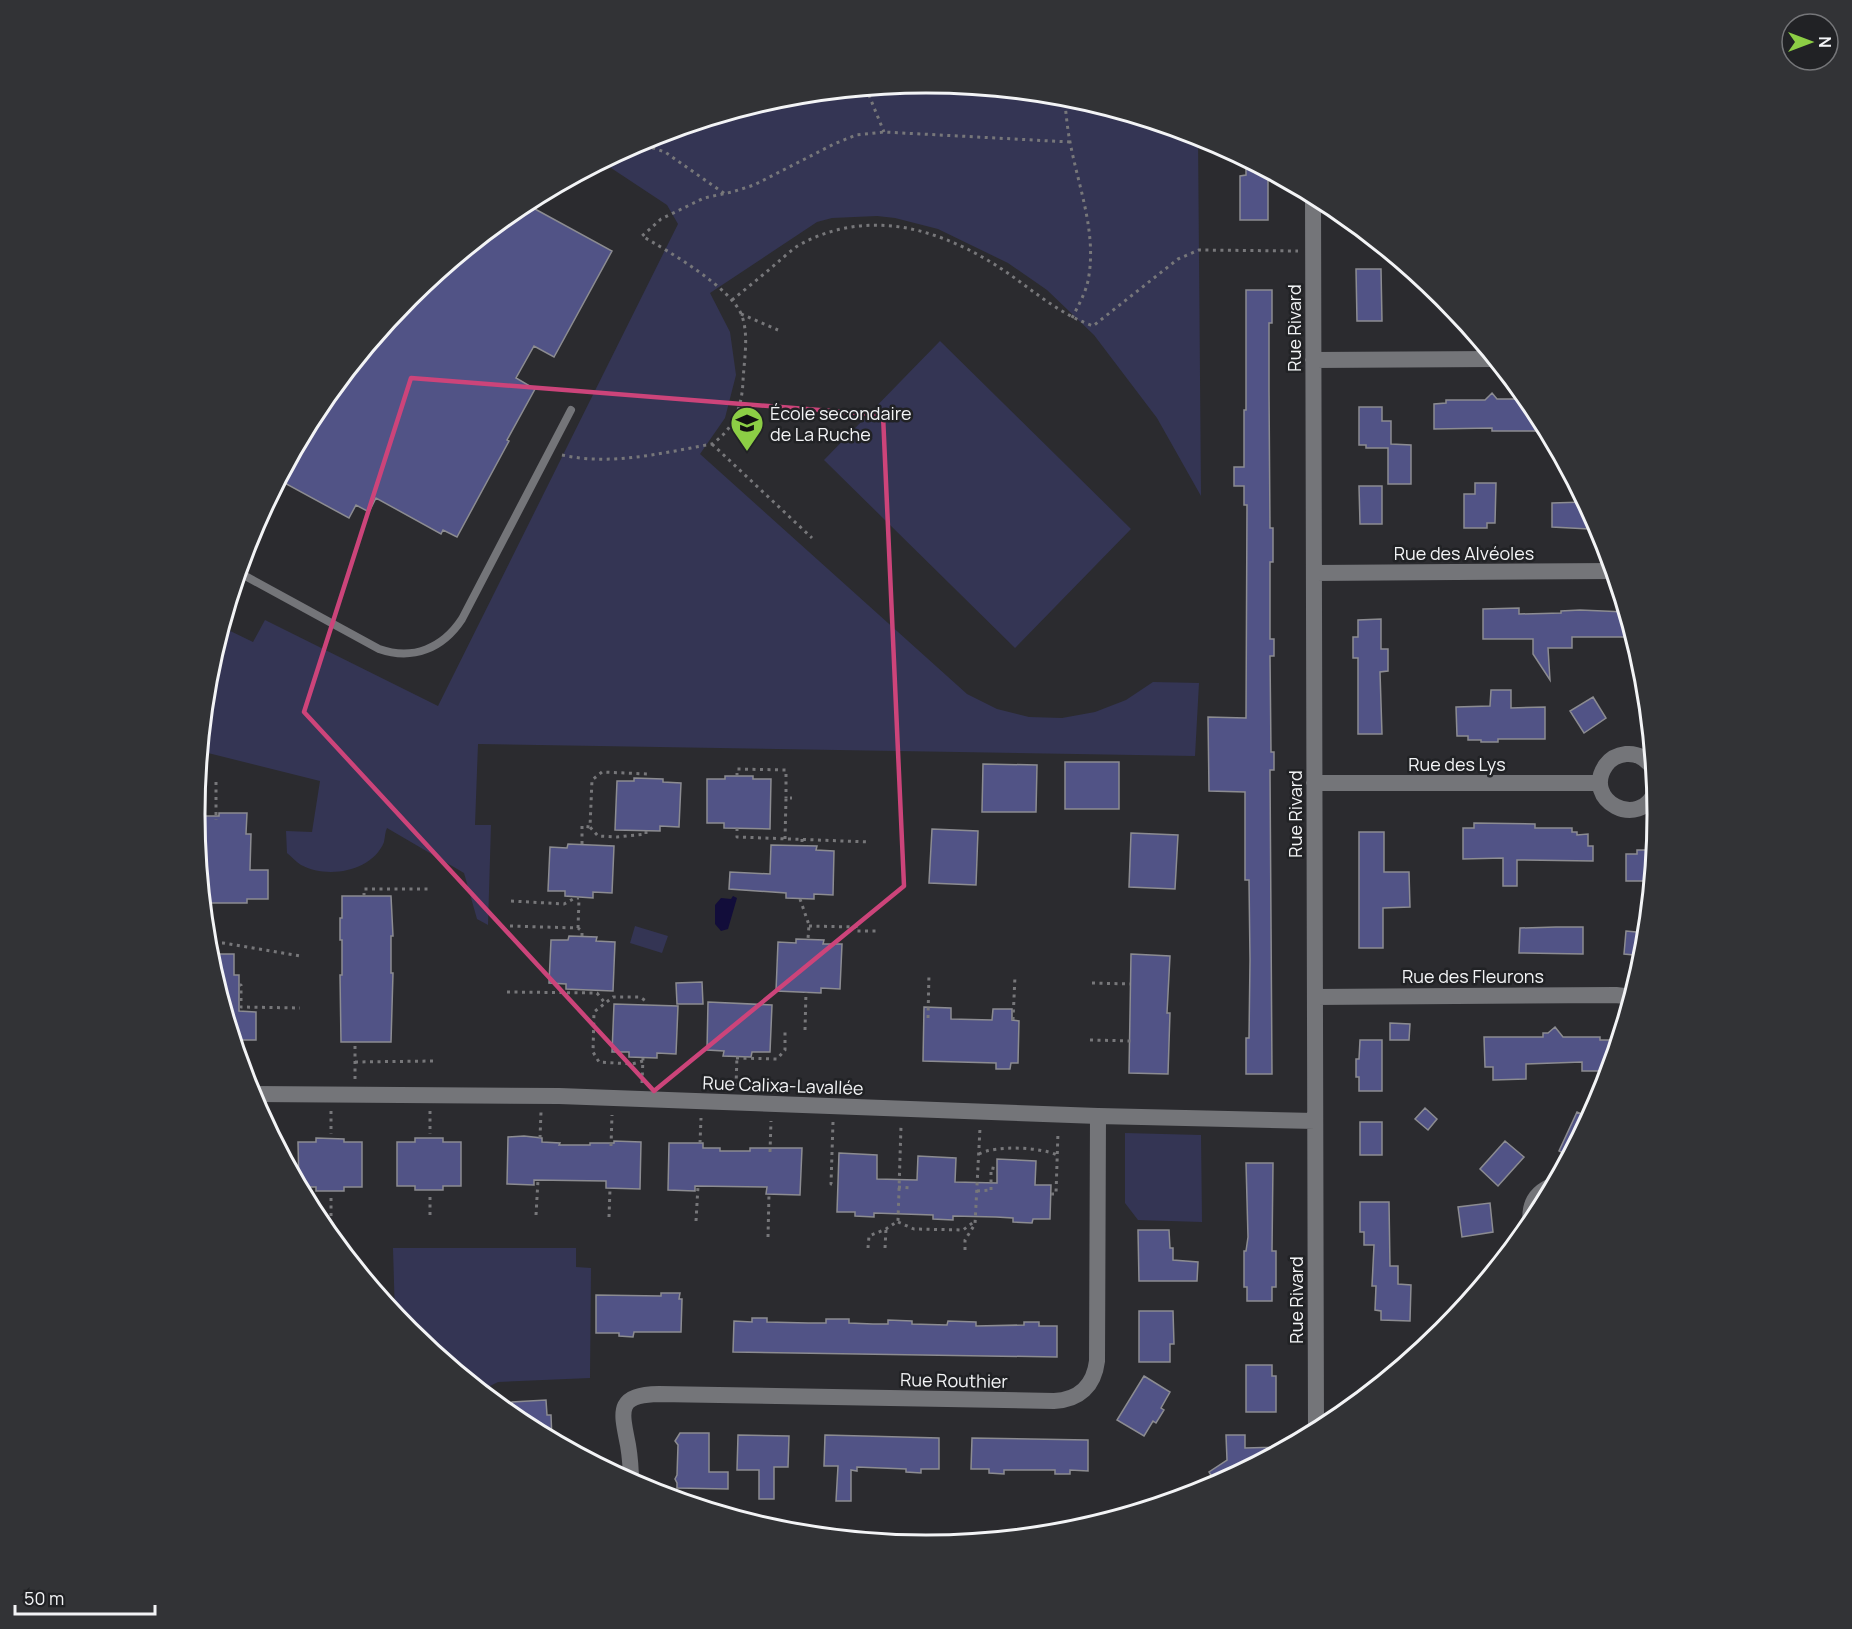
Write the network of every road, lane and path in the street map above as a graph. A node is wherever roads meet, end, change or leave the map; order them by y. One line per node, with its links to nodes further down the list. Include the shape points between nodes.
1 (869, 96): 3 (path)
2 (1065, 107): 4 (path)
3 (884, 132): 4 (path); 6 (path, via 856,135 754,185)
4 (1070, 142): 11 (path, via 1090,240 1089,274)
5 (651, 147): 6 (path, via 665,152)
6 (725, 194): 9 (path, via 679,209 642,236)
7 (1313, 206): 8 (street, Rue Rivard)
8 (1313, 251): 11 (path, via 1198,250 1179,259 1094,326); 14 (street, Rue Rivard)
9 (732, 300): 10 (path); 11 (path, via 797,246 823,234 886,225 941,237 989,261)
10 (741, 314): 12 (path); 16 (path, via 745,329 742,398 736,417)
11 (1072, 318)
12 (778, 330)
13 (1485, 359): 14 (street)
14 (1313, 360): 20 (street, Rue Rivard)
15 (571, 410): 17 (lane)
16 (712, 444): 17 (path, via 616,460 584,460); 18 (path)
17 (549, 452): 21 (lane, via 462,619 432,648 405,654 379,649)
18 (812, 538)
19 (1605, 571): 20 (street, Rue des Alvéoles)
20 (1314, 573): 26 (street, Rue Rivard)
21 (245, 576)
22 (1645, 759): 27 (street, via 1624,754 1609,761)
23 (737, 776): 28 (path, via 737,770 786,770)
24 (647, 778): 32 (path, via 647,774 602,772 592,780)
25 (216, 782): 31 (path)
26 (1314, 783): 27 (street, Rue des Lys); 59 (street, Rue Rivard)
27 (1600, 783): 30 (street, via 1611,804 1626,810)
28 (786, 798): 29 (path); 35 (path)
29 (792, 798)
30 (1647, 801)
31 (216, 820)
32 (590, 827): 34 (path, via 598,836); 38 (path, via 582,826)
33 (737, 828): 35 (path, via 737,837)
34 (646, 831)
35 (785, 839): 36 (path)
36 (802, 839): 37 (path); 39 (path)
37 (870, 842)
38 (582, 844)
39 (802, 846)
40 (431, 889): 41 (path, via 364,890)
41 (364, 896)
42 (800, 899): 45 (path)
43 (511, 901): 46 (path, via 564,904 579,898)
44 (510, 926): 46 (path)
45 (808, 926): 47 (path); 49 (path)
46 (578, 928): 48 (path)
47 (878, 931)
48 (582, 937)
49 (808, 939)
50 (216, 943): 51 (path)
51 (301, 956)
52 (929, 973): 64 (path)
53 (1015, 976): 65 (path)
54 (1092, 983): 55 (path)
55 (1130, 984)
56 (238, 986): 63 (path, via 241,985 241,1008)
57 (507, 992): 61 (path, via 580,991 597,993)
58 (806, 992): 67 (path)
59 (1315, 997): 60 (street, Rue des Fleurons); 87 (street, Rue Rivard)
60 (1624, 997)
61 (605, 1003): 62 (path, via 613,997 640,997); 78 (path, via 594,1012 593,1052 599,1062 632,1064 643,1059)
62 (646, 1005)
63 (300, 1008)
64 (928, 1018)
65 (1013, 1020)
66 (785, 1030): 80 (path, via 785,1050 777,1059 737,1057)
67 (805, 1030)
68 (1090, 1040): 69 (path)
69 (1131, 1041)
70 (355, 1042): 72 (path)
71 (434, 1061): 72 (path)
72 (355, 1062): 75 (path)
73 (260, 1094): 74 (street, Rue Calixa-Lavallée)
74 (331, 1094): 75 (street, Rue Calixa-Lavallée); 88 (path)
75 (355, 1094): 76 (street, Rue Calixa-Lavallée)
76 (542, 1095): 77 (street, Rue Calixa-Lavallée); 89 (path)
77 (612, 1098): 78 (street, Rue Calixa-Lavallée); 91 (path)
78 (641, 1099): 79 (street, Rue Calixa-Lavallée)
79 (701, 1101): 80 (street, Rue Calixa-Lavallée); 90 (path)
80 (735, 1103): 81 (street, Rue Calixa-Lavallée)
81 (772, 1104): 82 (street, Rue Calixa-Lavallée); 92 (path)
82 (834, 1106): 83 (street, Rue Calixa-Lavallée); 97 (path)
83 (901, 1109): 84 (street, Rue Calixa-Lavallée); 99 (path)
84 (981, 1112): 85 (street, Rue Calixa-Lavallée); 93 (path)
85 (1058, 1114): 86 (street, Rue Calixa-Lavallée); 94 (path)
86 (1098, 1116): 87 (street, Rue Calixa-Lavallée); 122 (street, Rue Routhier, via 1097,1361 1092,1382 1084,1391 1065,1401 638,1396 627,1404 622,1416)
87 (1315, 1121): 121 (street, Rue Rivard)
88 (331, 1134)
89 (540, 1138)
90 (700, 1143)
91 (611, 1146)
92 (771, 1152)
93 (979, 1154): 94 (path, via 990,1149 1047,1150); 102 (path)
94 (1057, 1155): 105 (path, via 1056,1194)
95 (997, 1168): 102 (path, via 992,1168 991,1190)
96 (538, 1180): 109 (path)
97 (834, 1184)
98 (698, 1186): 113 (path)
99 (898, 1187): 100 (path); 114 (path)
100 (913, 1188)
101 (610, 1189): 110 (path)
102 (977, 1191): 115 (path)
103 (1540, 1193): 108 (street)
104 (769, 1194): 117 (path)
105 (1051, 1194)
106 (430, 1197): 112 (path)
107 (331, 1198): 111 (path)
108 (1531, 1206)
109 (536, 1215)
110 (609, 1217)
111 (331, 1219)
112 (430, 1219)
113 (696, 1221)
114 (897, 1221): 115 (path, via 914,1229 963,1230); 116 (path)
115 (975, 1221): 120 (path, via 965,1240)
116 (886, 1229): 118 (path, via 869,1236); 119 (path)
117 (768, 1237)
118 (868, 1248)
119 (885, 1248)
120 (965, 1250)
121 (1316, 1421)
122 (631, 1473)

